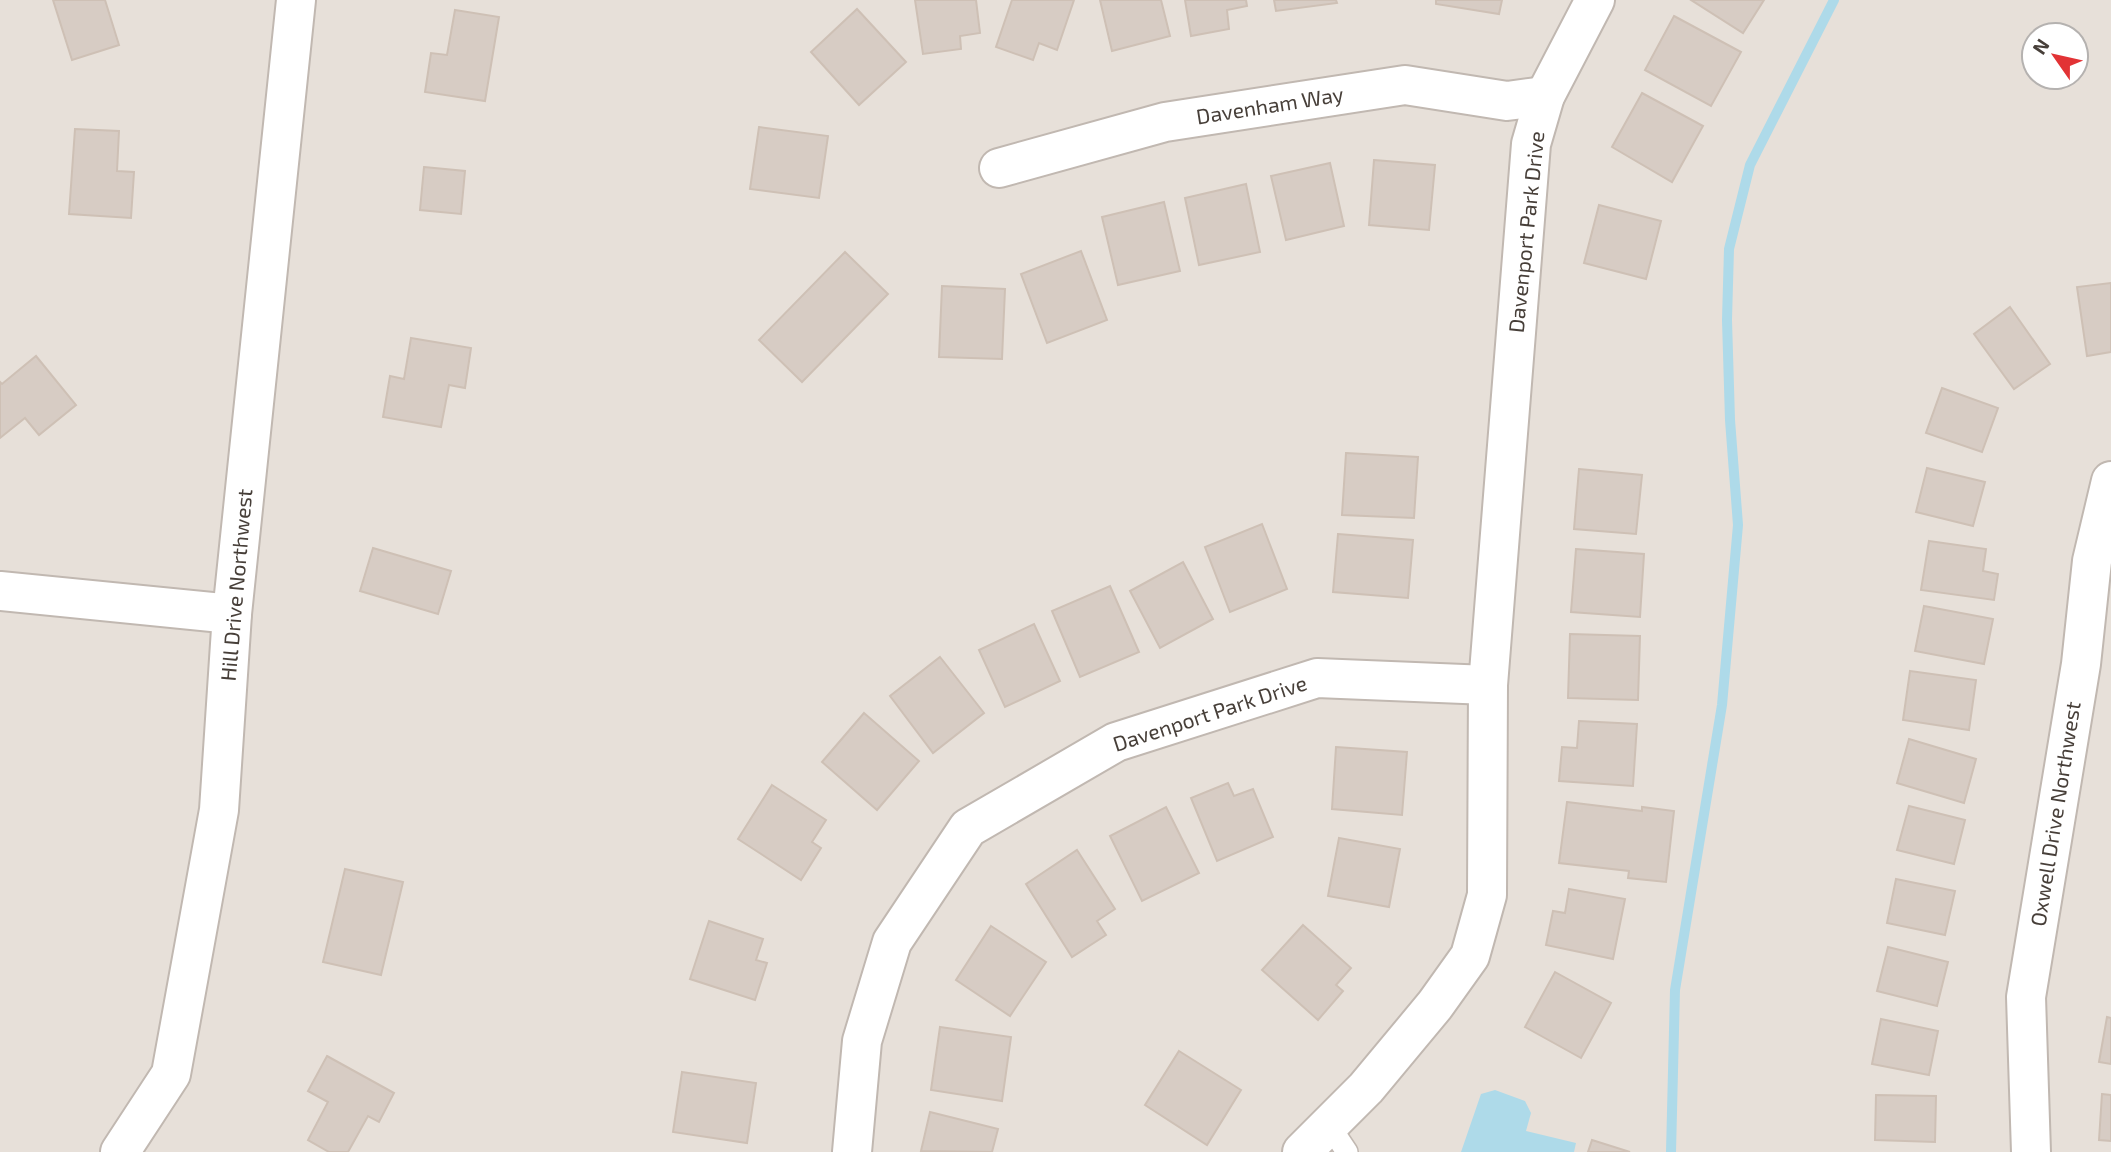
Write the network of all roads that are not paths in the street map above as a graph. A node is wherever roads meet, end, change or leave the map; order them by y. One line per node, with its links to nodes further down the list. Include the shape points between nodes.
1 (296, 0): 7 (street, Hill Drive Northwest)
2 (1595, 0): 3 (street, Davenport Park Drive)
3 (1545, 96): 4 (street, Davenham Way, via 1507,101 1405,85 1165,122); 8 (street, Davenport Park Drive, via 1531,144)
4 (999, 167)
5 (2111, 481): 13 (street, Oxwell Drive Northwest, via 2091,561 2081,664 2026,997)
6 (0, 591): 7 (street)
7 (232, 614): 10 (street, Hill Drive Northwest, via 219,810 171,1074)
8 (1488, 685): 9 (street, Davenport Park Drive, via 1487,895 1470,956 1375,1078); 11 (street, Davenport Park Drive, via 1317,678 1116,742 968,828 892,942 862,1041)
9 (1338, 1139): 12 (street, Davenport Park Drive)
10 (120, 1152)
11 (852, 1152)
12 (1302, 1152)
13 (2031, 1152)

